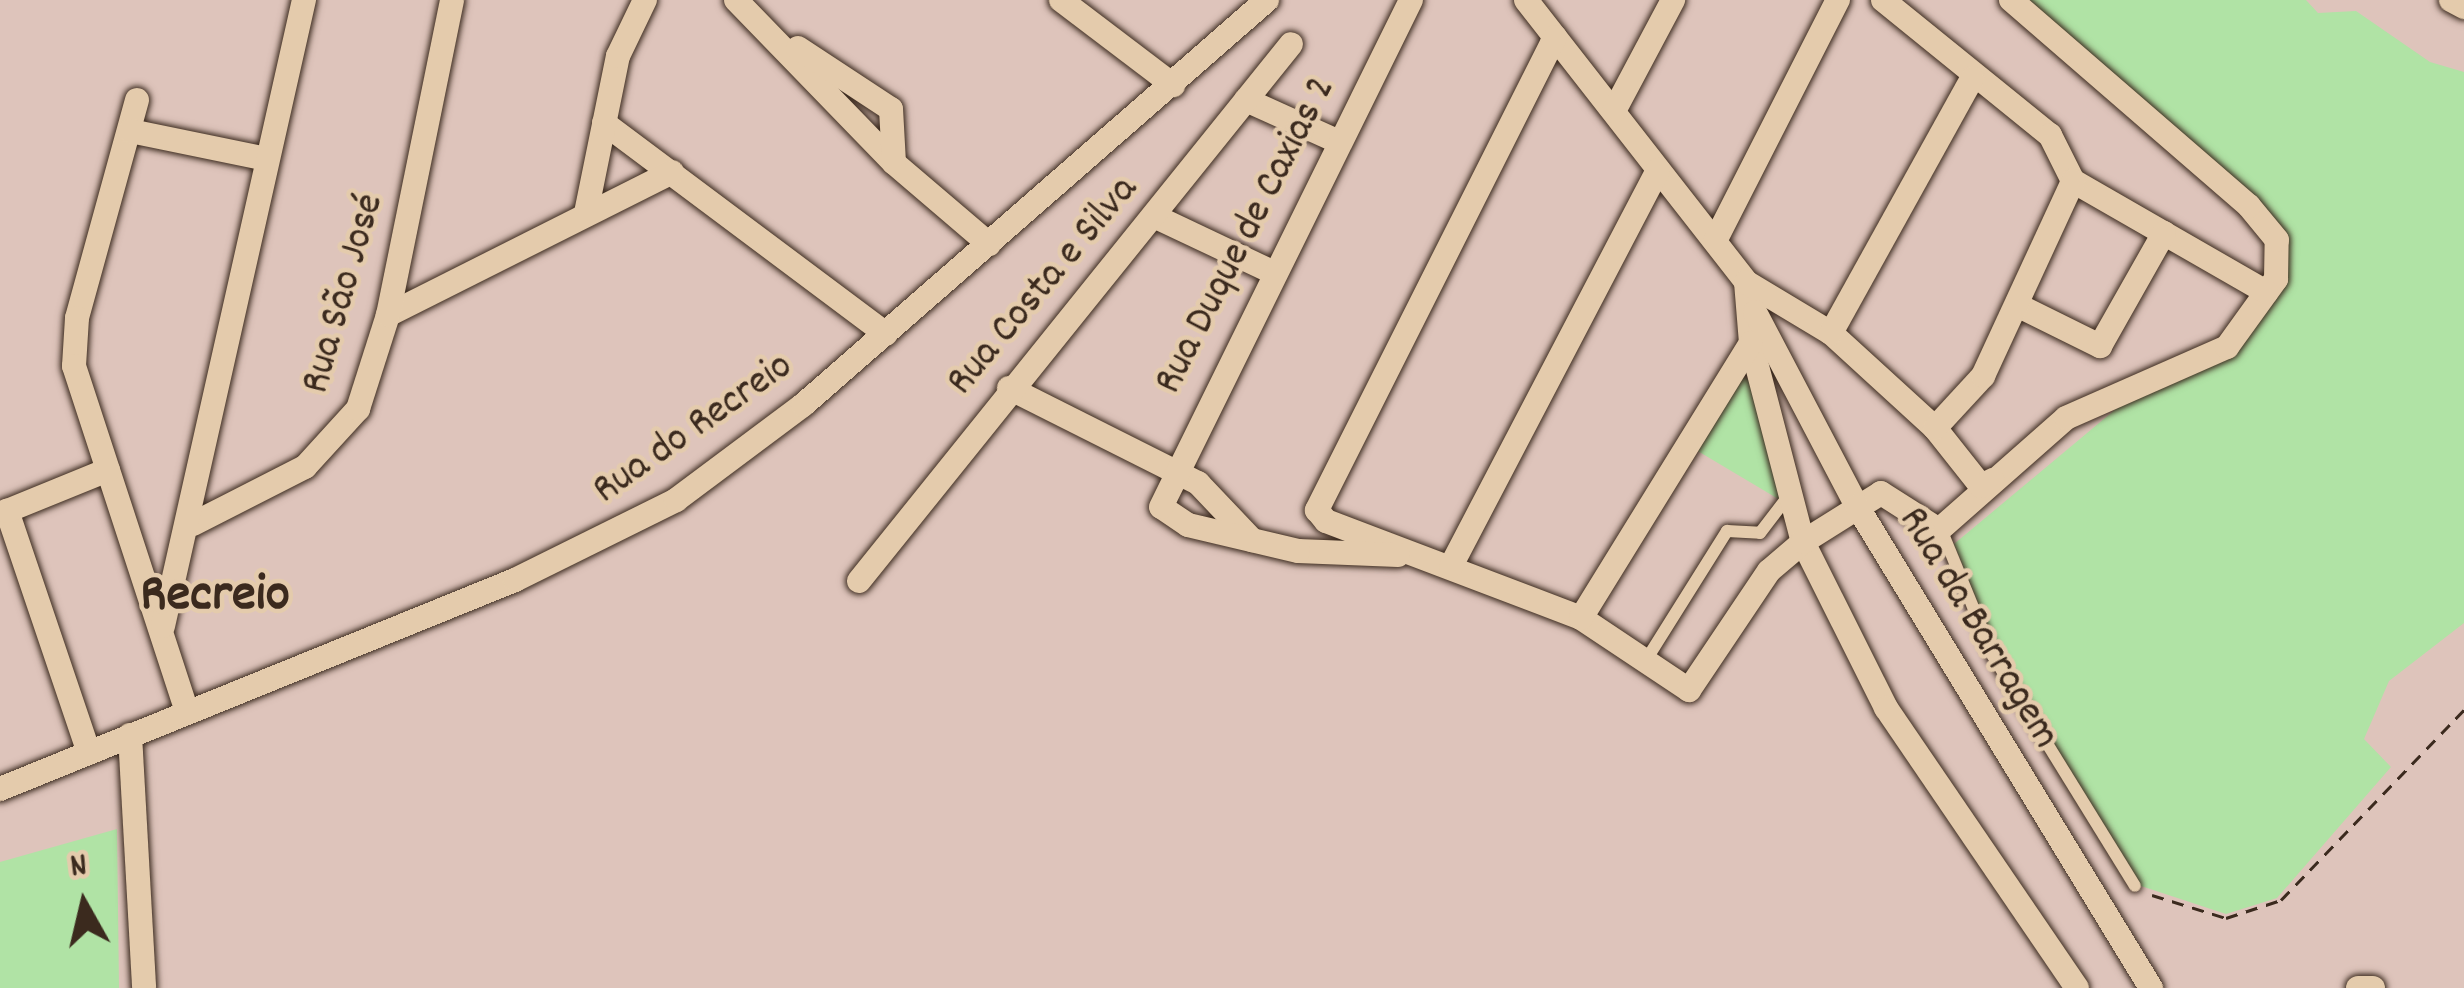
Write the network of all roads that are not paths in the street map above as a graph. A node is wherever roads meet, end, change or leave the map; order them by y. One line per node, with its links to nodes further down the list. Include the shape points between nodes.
1 (304, 0): 25 (street)
2 (452, 0): 38 (street, Rua São José)
3 (645, 0): 22 (street, via 630,17)
4 (736, 0): 33 (street, via 894,163)
5 (1061, 0): 18 (street)
6 (1267, 0): 18 (street, Rua do Recreio)
7 (1411, 0): 24 (street, Rua Duque de Caxias 2)
8 (1526, 0): 15 (street)
9 (1673, 0): 21 (street)
10 (1838, 0): 32 (street)
11 (1883, 0): 17 (street)
12 (2011, 0): 36 (street, via 2249,206 2277,240 2276,279)
13 (2452, 0): 14 (street)
14 (2464, 7)
15 (1555, 37): 21 (street); 53 (street, via 1317,510)
16 (1291, 44): 20 (street, Rua Costa e Silva)
17 (1972, 79): 28 (street, via 2050,135); 39 (street)
18 (1173, 85): 33 (street, Rua do Recreio)
19 (136, 100): 23 (street)
20 (1246, 100): 24 (street); 30 (street, Rua Costa e Silva)
21 (1613, 111): 26 (street)
22 (604, 123): 27 (street); 29 (street)
23 (130, 131): 25 (street); 45 (street, via 73,346)
24 (1339, 142): 34 (street, Rua Duque de Caxias 2)
25 (267, 159): 49 (street)
26 (1658, 170): 32 (street); 54 (street)
27 (672, 172): 29 (street); 40 (street)
28 (2073, 181): 31 (street); 37 (street)
29 (586, 213): 38 (street)
30 (1156, 217): 34 (street); 42 (street, Rua Costa e Silva)
31 (2164, 232): 36 (street); 37 (street, via 2100,346)
32 (1715, 241): 35 (street)
33 (989, 244): 40 (street, Rua do Recreio)
34 (1270, 271): 44 (street, Rua Duque de Caxias 2)
35 (1748, 292): 39 (street); 41 (street); 48 (street, Rua da Barragem)
36 (2266, 292): 46 (street, via 2227,347 2066,418)
37 (2017, 305): 43 (street, via 1983,376)
38 (388, 315): 49 (street, Rua São José, via 338,439 305,467)
39 (1831, 332): 43 (street)
40 (886, 334): 59 (street, Rua do Recreio, via 740,455 605,540)
41 (1751, 343): 47 (street); 56 (street)
42 (1009, 388): 44 (street); 55 (street, Rua Costa e Silva)
43 (1935, 428): 46 (street, via 1981,486)
44 (1174, 468): 51 (street, via 1212,492); 51 (street, Rua Duque de Caxias 2, via 1161,510)
45 (108, 470): 57 (street); 61 (street, via 7,511)
46 (1994, 479): 50 (street)
47 (1786, 499): 52 (street); 58 (lane, via 1760,533 1727,531)
48 (1857, 506): 50 (street, via 1881,494); 52 (street); 66 (street, Rua da Barragem)
49 (193, 524): 57 (street)
50 (1942, 529): 63 (lane, Rua da Barragem, via 1993,656)
51 (1252, 540): 53 (street)
52 (1803, 542): 58 (street, via 1769,571 1690,689); 65 (street, via 1886,708)
53 (1412, 555): 54 (street)
54 (1451, 566): 56 (street)
55 (859, 581)
56 (1581, 618): 58 (street)
57 (163, 626): 59 (street)
58 (1648, 657)
59 (187, 711): 60 (street, Rua do Recreio)
60 (130, 735): 61 (street, Rua do Recreio); 64 (street)
61 (89, 753): 62 (street, Rua do Recreio)
62 (0, 789)
63 (2135, 886)
64 (144, 988)
65 (2077, 988)
66 (2151, 988)
67 (2358, 988): 68 (street)
68 (2373, 988)

